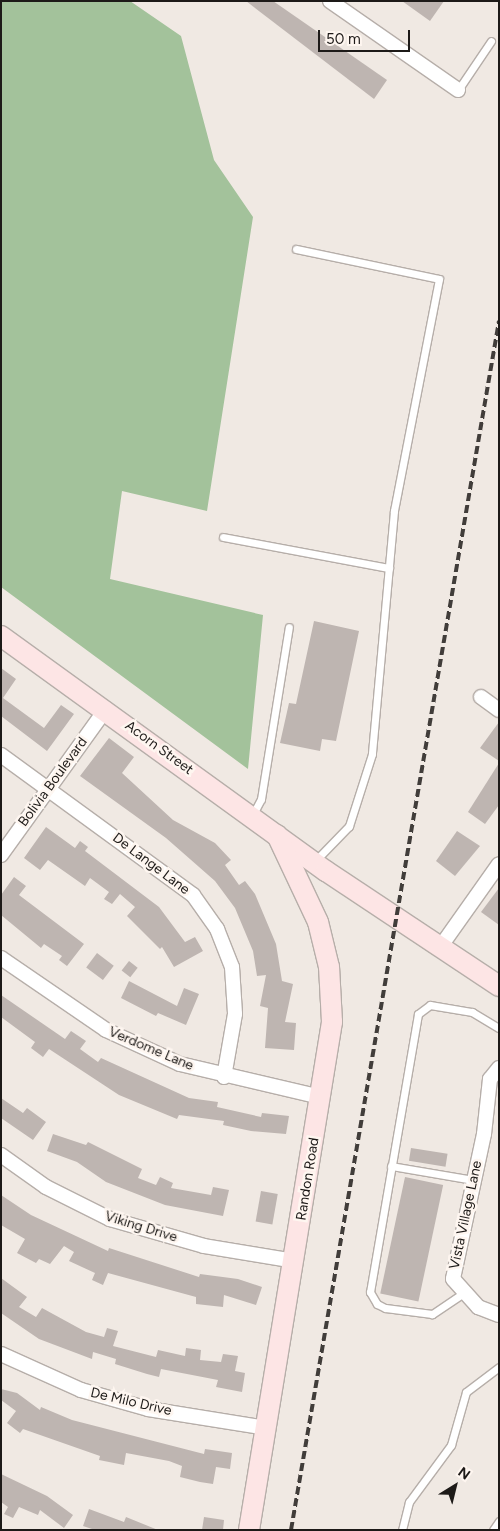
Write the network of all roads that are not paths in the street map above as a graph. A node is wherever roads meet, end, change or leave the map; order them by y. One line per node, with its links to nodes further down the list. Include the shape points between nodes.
1 (330, 1): 3 (street)
2 (491, 41): 3 (lane)
3 (458, 90)
4 (296, 250): 6 (lane, via 439,279 394,511)
5 (223, 537): 6 (lane)
6 (389, 568): 17 (lane, via 372,754 349,826)
7 (288, 627): 14 (lane, via 262,799)
8 (1, 636): 10 (street, Acorn Street)
9 (481, 697): 11 (street)
10 (106, 709): 13 (street, Bolivia Boulevard); 14 (street, Acorn Street)
11 (499, 710)
12 (1, 755): 13 (street, De Lange Lane)
13 (48, 788): 16 (street, Bolivia Boulevard); 24 (street, De Lange Lane, via 193,895 218,929 232,968 235,1014)
14 (252, 816): 15 (street, Acorn Street)
15 (277, 835): 17 (street, Acorn Street); 25 (street, Randon Road, via 318,922 329,967 332,1022)
16 (1, 854)
17 (316, 860): 19 (street, Acorn Street, via 326,871)
18 (499, 864): 19 (street)
19 (441, 946): 21 (street, Acorn Street)
20 (1, 958): 24 (street, Verdome Lane, via 106,1030 180,1064)
21 (499, 986)
22 (499, 1028): 28 (lane, via 494,1022 472,1012 422,1008 415,1023)
23 (499, 1068): 26 (street, Vista Village Lane, via 490,1079)
24 (224, 1077): 25 (street, Verdome Lane)
25 (321, 1097): 30 (street, Randon Road)
26 (492, 1123): 29 (street, Vista Village Lane)
27 (1, 1156): 30 (street, Viking Drive, via 46,1186 110,1219 204,1246)
28 (391, 1166): 29 (lane); 31 (lane, via 372,1299 385,1308 432,1314)
29 (472, 1180): 31 (street, Vista Village Lane, via 453,1279)
30 (295, 1261): 35 (street, Randon Road)
31 (465, 1292): 32 (street, Vista Village Lane, via 478,1307)
32 (499, 1315)
33 (1, 1354): 35 (street, De Milo Drive, via 100,1395 148,1408)
34 (499, 1367): 37 (lane, via 466,1392 451,1445 404,1515)
35 (267, 1428): 36 (street, Randon Road)
36 (249, 1530)
37 (402, 1530)

